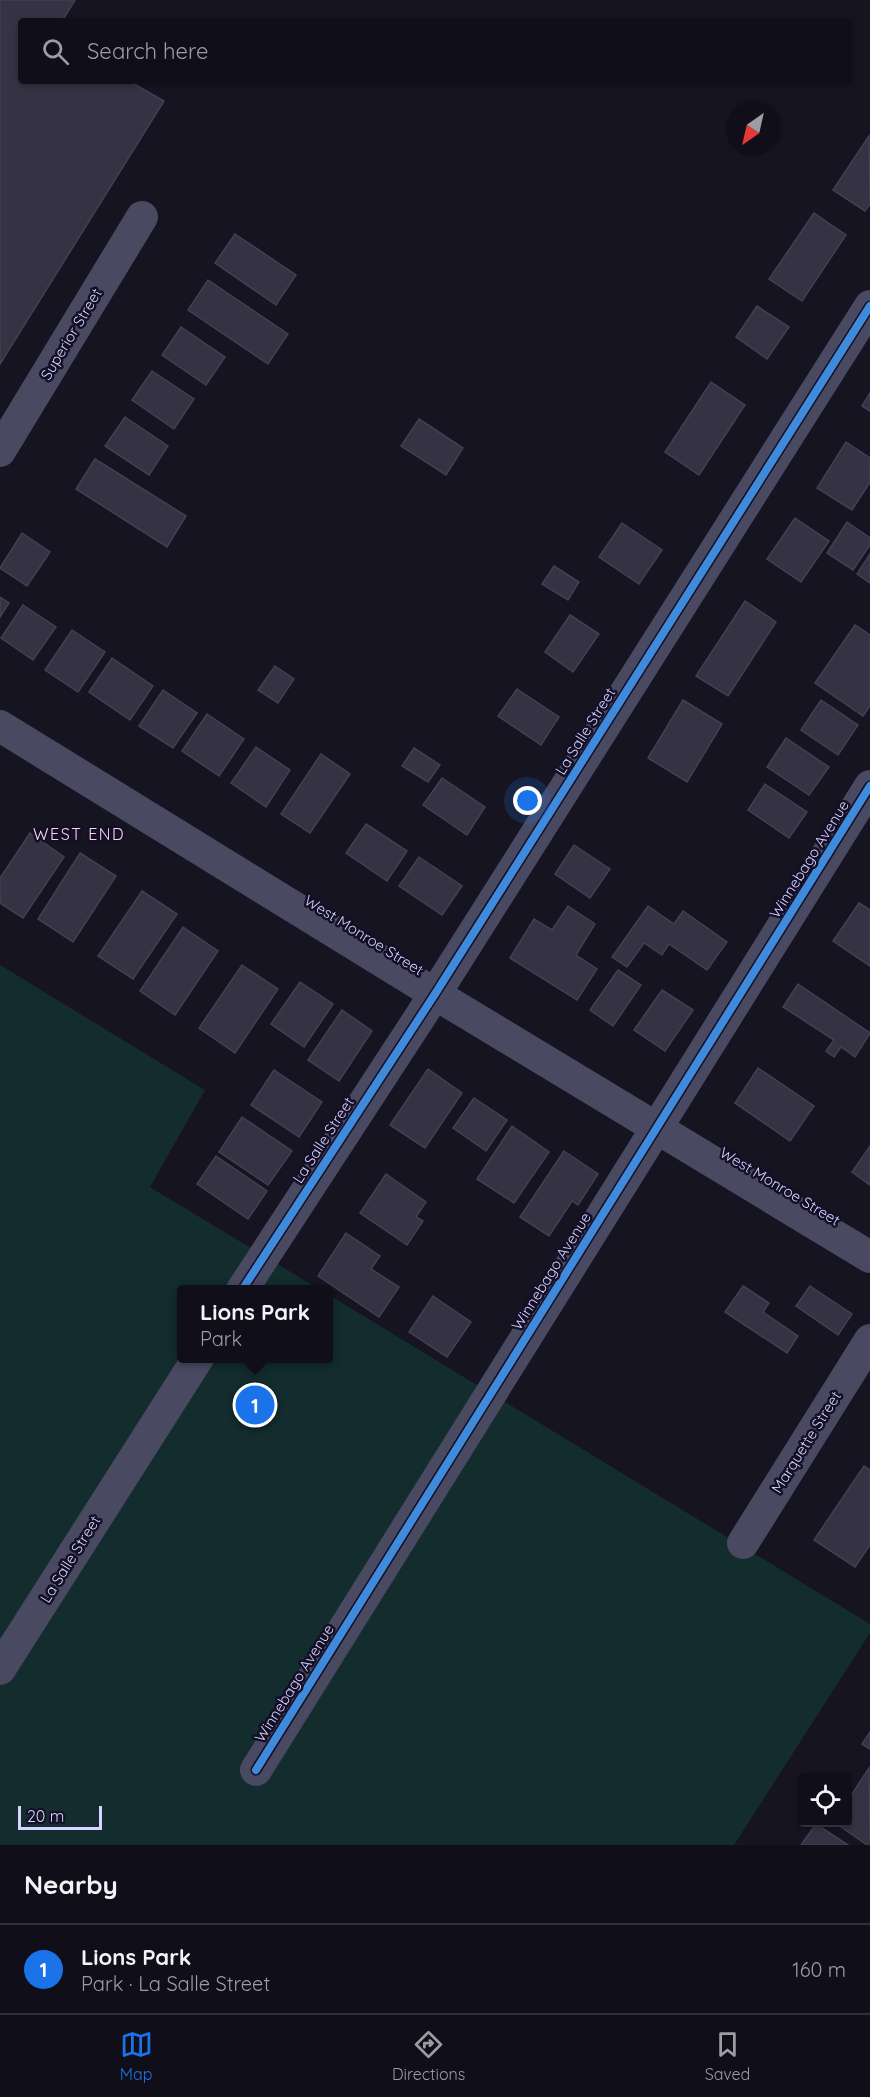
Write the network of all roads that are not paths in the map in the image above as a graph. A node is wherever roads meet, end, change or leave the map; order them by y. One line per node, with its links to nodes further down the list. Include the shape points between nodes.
1 (142, 217): 3 (street, Superior Street)
2 (870, 306): 6 (street, La Salle Street)
3 (0, 451)
4 (0, 726): 6 (street, West Monroe Street)
5 (870, 786): 7 (street, Winnebago Avenue)
6 (435, 994): 7 (street, West Monroe Street); 9 (street, La Salle Street)
7 (657, 1127): 8 (street, West Monroe Street); 14 (street, Winnebago Avenue)
8 (870, 1257)
9 (245, 1285)
10 (870, 1340): 12 (street, Marquette Street)
11 (195, 1363): 13 (street, La Salle Street)
12 (743, 1543)
13 (0, 1669)
14 (256, 1770)

